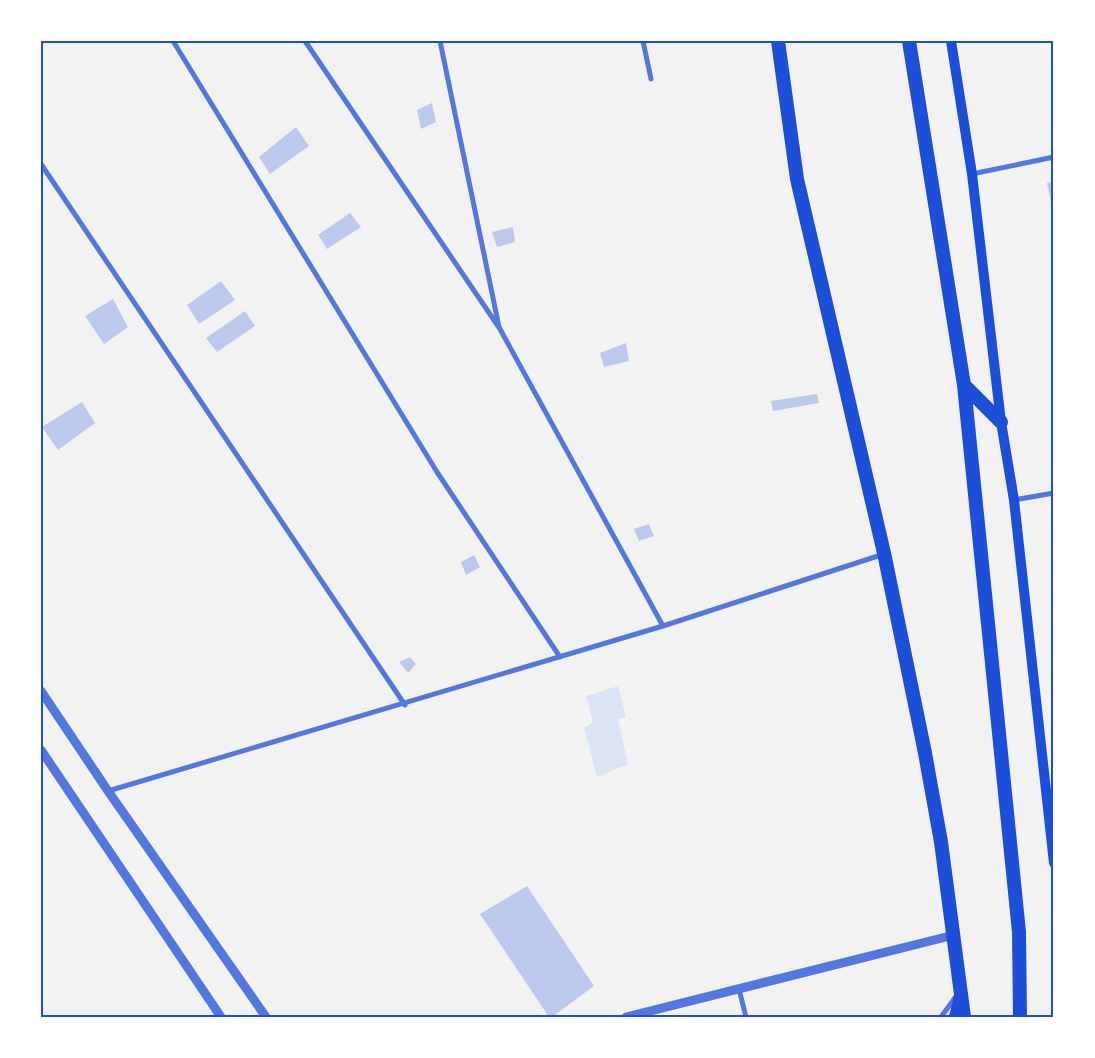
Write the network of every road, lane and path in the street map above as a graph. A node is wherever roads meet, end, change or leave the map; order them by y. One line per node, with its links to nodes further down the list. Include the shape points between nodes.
1 (173, 41): 19 (street, via 437,472)
2 (305, 41): 12 (street)
3 (440, 41): 12 (street)
4 (643, 41): 8 (street)
5 (778, 41): 17 (highway, via 797,179)
6 (909, 41): 13 (highway)
7 (951, 41): 11 (main road)
8 (651, 78)
9 (1054, 157): 11 (street)
10 (41, 164): 21 (street)
11 (972, 174): 14 (main road)
12 (500, 329): 18 (street)
13 (964, 385): 14 (highway); 35 (highway, via 1019,932)
14 (1001, 422): 16 (main road)
15 (1054, 493): 16 (street)
16 (1014, 500): 24 (main road)
17 (884, 553): 18 (street); 25 (highway, via 930,780)
18 (663, 626): 19 (street)
19 (560, 657): 21 (street)
20 (41, 691): 23 (street)
21 (405, 704): 23 (street)
22 (41, 750): 28 (street)
23 (108, 791): 29 (street)
24 (1054, 863)
25 (954, 935): 26 (street); 27 (highway)
26 (738, 988): 30 (street); 31 (street)
27 (960, 990): 32 (street); 33 (main road); 34 (highway)
28 (221, 1017)
29 (266, 1017)
30 (626, 1017)
31 (746, 1017)
32 (941, 1017)
33 (954, 1017)
34 (964, 1017)
35 (1020, 1017)

